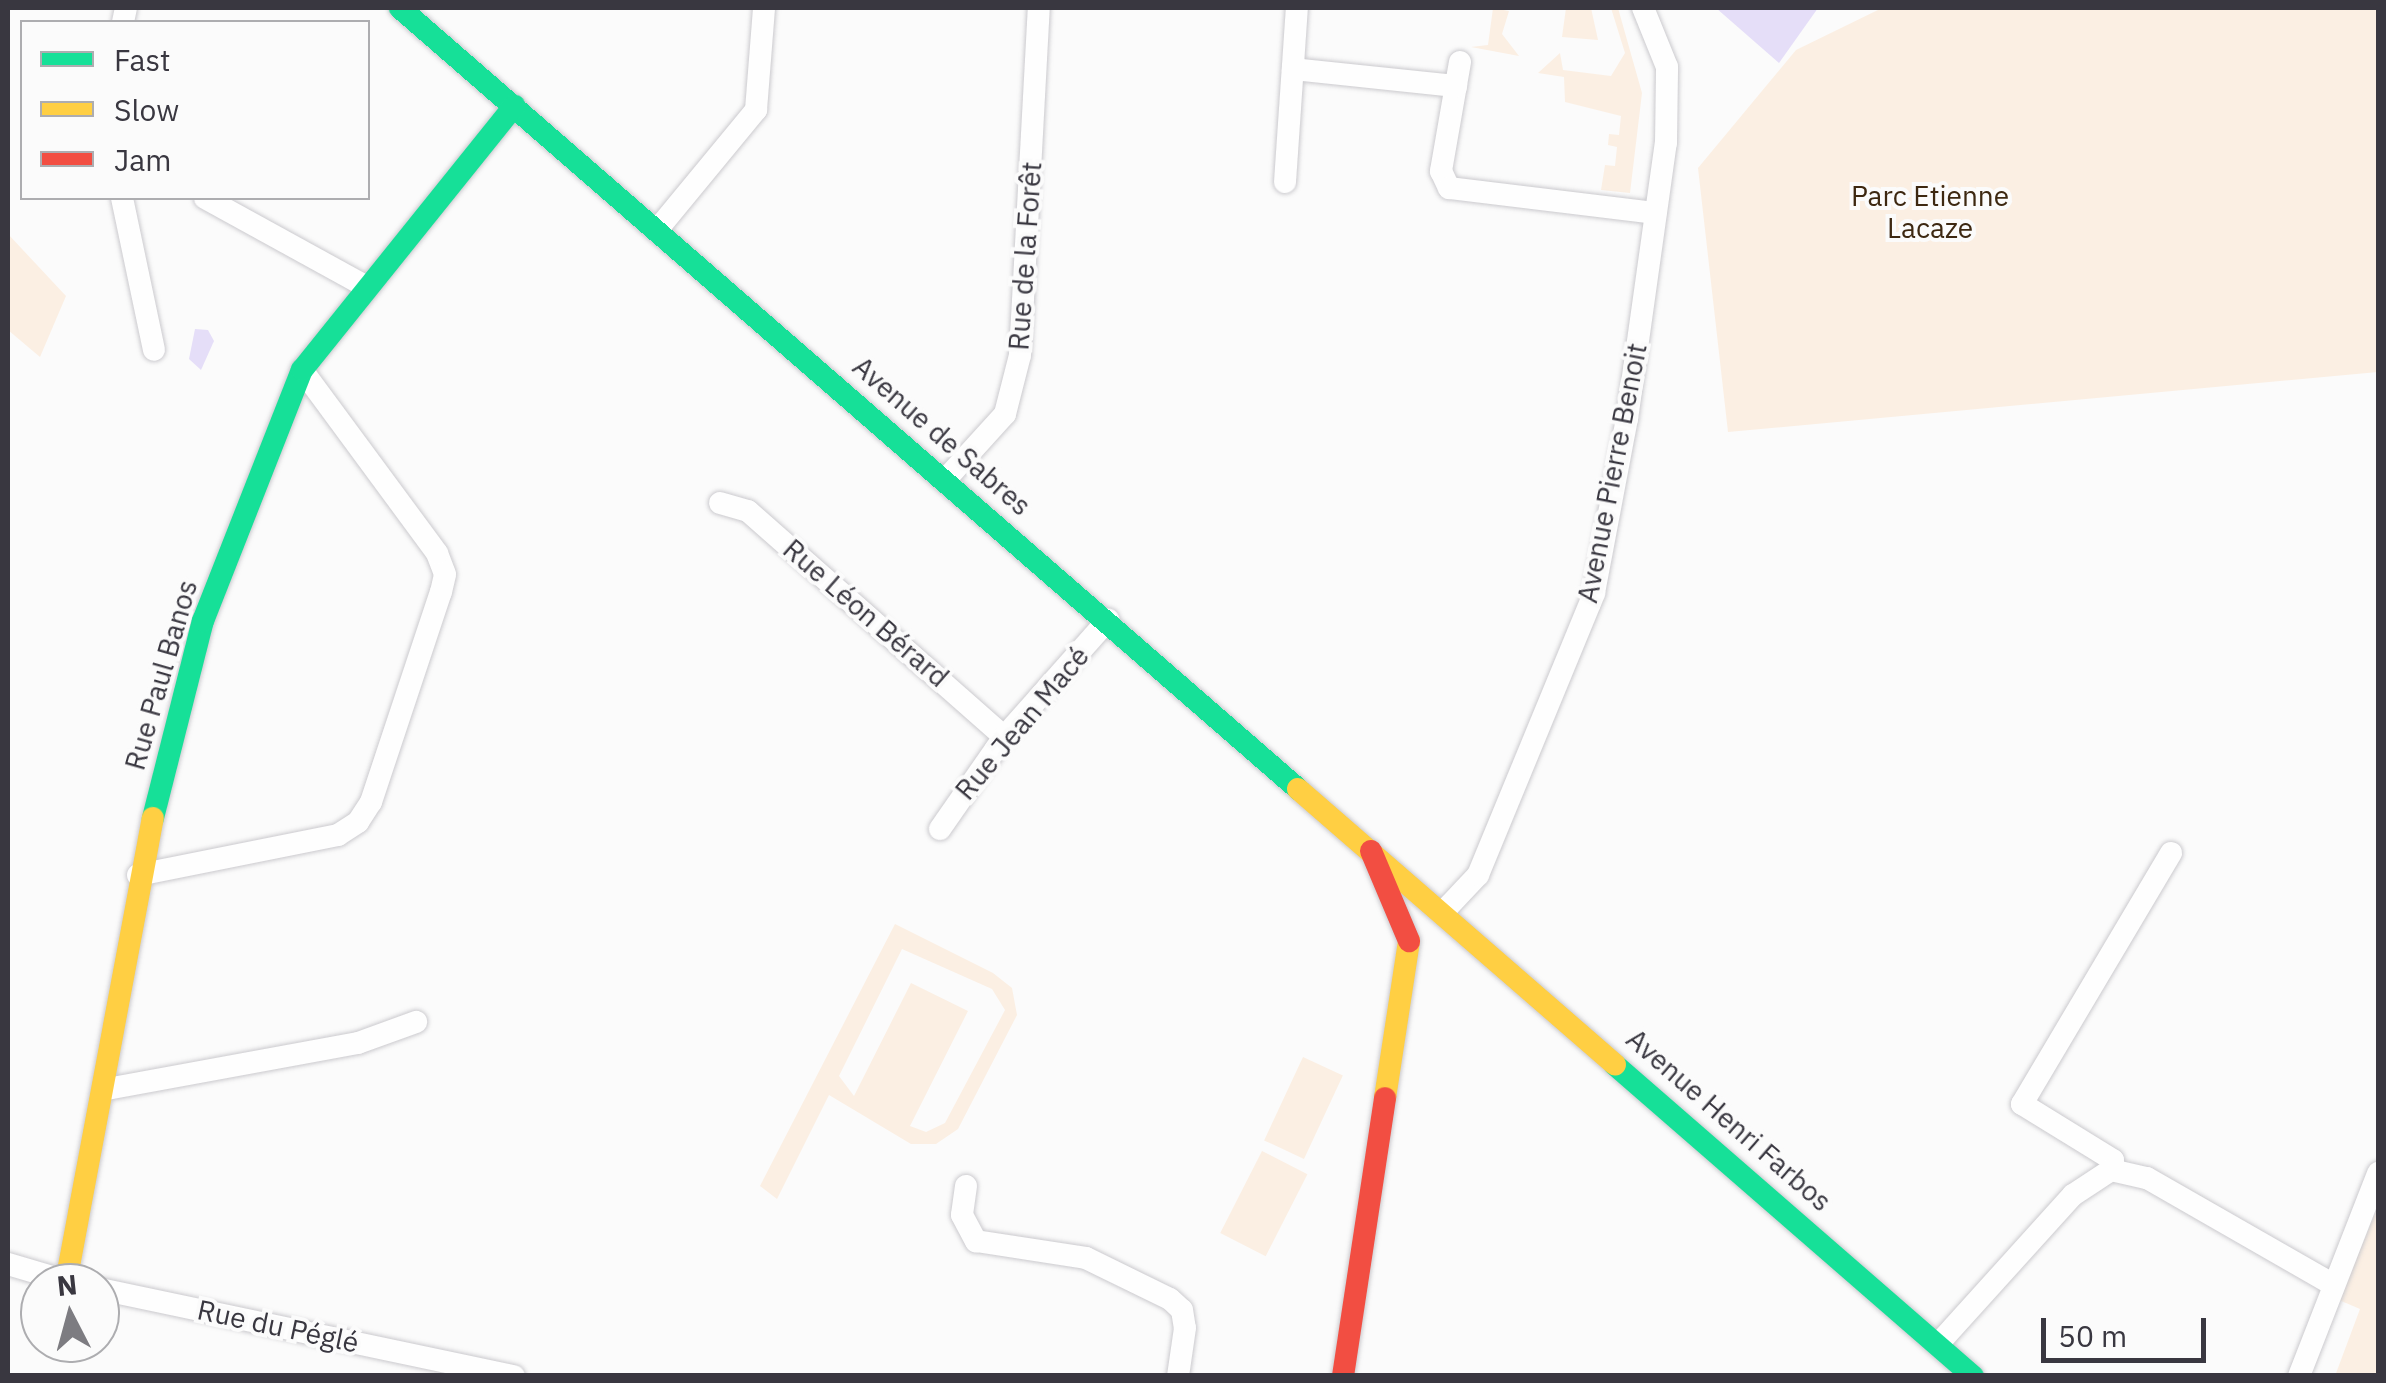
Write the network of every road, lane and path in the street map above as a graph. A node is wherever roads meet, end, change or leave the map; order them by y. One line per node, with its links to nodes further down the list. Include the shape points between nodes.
1 (400, 8): 7 (main road, Avenue de Sabres)
2 (764, 8): 12 (street, via 756,110)
3 (1040, 8): 16 (street, Rue de la Forêt, via 1020,356 1005,414)
4 (1297, 8): 6 (street)
5 (1644, 8): 11 (street, Avenue Pierre Benoit, via 1667,68 1670,97)
6 (1293, 69): 8 (street); 11 (street, via 1458,74 1441,171 1449,188)
7 (514, 106): 12 (main road, Avenue de Sabres); 13 (main road, Rue Paul Banos)
8 (1285, 182)
9 (122, 200): 14 (street)
10 (209, 200): 13 (street)
11 (1655, 213): 24 (street, Avenue Pierre Benoit, via 1627,420 1594,593 1478,875)
12 (657, 230): 16 (main road, Avenue de Sabres)
13 (367, 286): 15 (main road, Rue Paul Banos)
14 (154, 350)
15 (302, 370): 23 (main road, Rue Paul Banos, via 203,621); 23 (street, via 437,554 445,574 440,592 371,802 358,822 338,835)
16 (946, 479): 18 (main road, Avenue de Sabres)
17 (720, 503): 19 (street, Rue Léon Bérard, via 748,511)
18 (1108, 620): 19 (street, Rue Jean Macé); 21 (main road, Avenue de Sabres)
19 (1004, 737): 20 (street, Rue Jean Macé)
20 (940, 829)
21 (1369, 845): 24 (main road, Avenue de Sabres); 25 (main road)
22 (2171, 853): 28 (street, via 2022,1104 2113,1160)
23 (138, 874): 27 (main road, Rue Paul Banos)
24 (1445, 910): 25 (main road); 34 (main road, Avenue Henri Farbos)
25 (1409, 940): 37 (main road)
26 (416, 1022): 27 (street, via 358,1043)
27 (107, 1089): 31 (main road, Rue Paul Banos)
28 (2111, 1170): 32 (street, via 2147,1178); 34 (street, via 2073,1196)
29 (2378, 1173): 32 (street)
30 (966, 1186): 36 (street, via 962,1215 976,1241 1110,1265 1170,1299 1182,1310 1185,1328)
31 (74, 1263)
32 (2332, 1284): 39 (street)
33 (120, 1293): 35 (street, Rue du Péglé)
34 (1940, 1342): 38 (main road, Avenue Henri Farbos)
35 (514, 1376)
36 (1178, 1376)
37 (1343, 1376)
38 (1973, 1376)
39 (2299, 1376)

